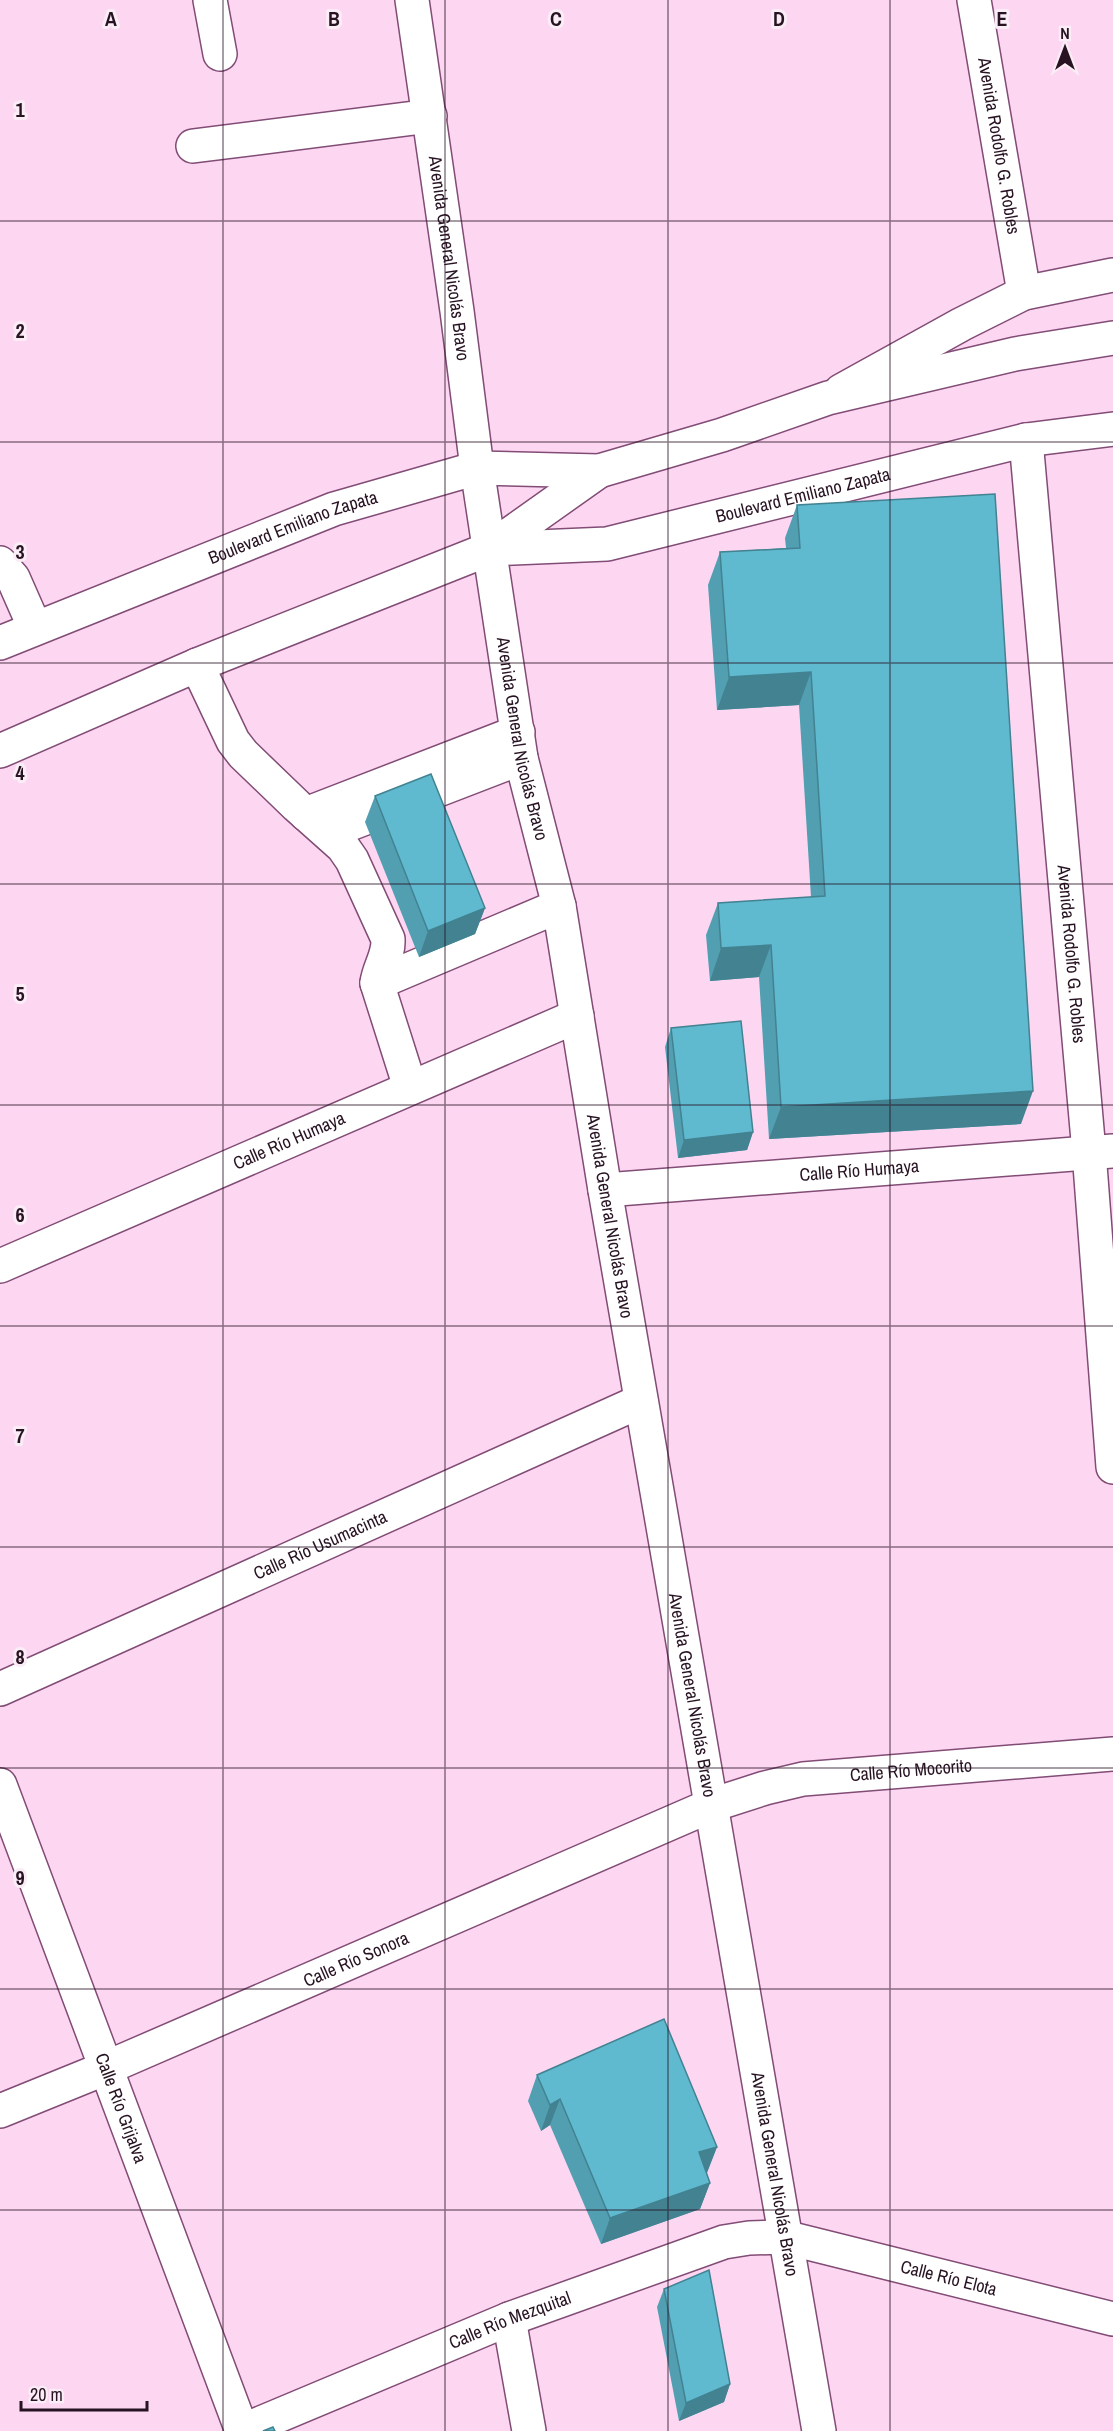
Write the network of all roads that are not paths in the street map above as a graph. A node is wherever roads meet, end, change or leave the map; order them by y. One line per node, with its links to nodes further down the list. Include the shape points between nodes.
1 (210, 0): 4 (street)
2 (412, 0): 5 (street, Avenida General Nicolás Bravo)
3 (974, 0): 8 (street, Avenida Rodolfo G. Robles)
4 (220, 54)
5 (430, 116): 6 (street); 13 (street, Avenida General Nicolás Bravo)
6 (193, 146)
7 (1113, 275): 8 (street, Boulevard Emiliano Zapata)
8 (1024, 293): 10 (street, Boulevard Emiliano Zapata)
9 (1113, 338): 10 (street, Boulevard Emiliano Zapata, via 1015,354)
10 (828, 398): 14 (street, Boulevard Emiliano Zapata, via 722,435)
11 (1113, 429): 12 (street, Boulevard Emiliano Zapata)
12 (1026, 440): 15 (street, Boulevard Emiliano Zapata, via 607,544); 27 (street, Avenida Rodolfo G. Robles)
13 (477, 468): 14 (street, Boulevard Emiliano Zapata); 15 (street, Avenida General Nicolás Bravo); 17 (street, Boulevard Emiliano Zapata, via 334,509)
14 (599, 471): 15 (street, Boulevard Emiliano Zapata)
15 (489, 549): 19 (street, Boulevard Emiliano Zapata); 20 (street, Avenida General Nicolás Bravo)
16 (0, 563): 17 (street, via 13,578)
17 (34, 628): 18 (street, Boulevard Emiliano Zapata)
18 (0, 644)
19 (197, 665): 21 (street, Boulevard Emiliano Zapata); 22 (street, via 233,741)
20 (520, 745): 22 (street); 23 (street, Avenida General Nicolás Bravo)
21 (0, 752)
22 (317, 823): 24 (street, via 352,860 388,939 388,953)
23 (559, 906): 24 (street); 25 (street, Avenida General Nicolás Bravo)
24 (377, 983): 26 (street)
25 (577, 1016): 26 (street, Calle Río Humaya); 28 (street, Avenida General Nicolás Bravo)
26 (410, 1087): 29 (street, Calle Río Humaya)
27 (1101, 1151): 28 (street, Calle Río Humaya); 31 (street, Avenida Rodolfo G. Robles)
28 (605, 1190): 30 (street, Avenida General Nicolás Bravo)
29 (0, 1266)
30 (641, 1401): 32 (street, Calle Río Usumacinta); 35 (street, Avenida General Nicolás Bravo)
31 (1113, 1467)
32 (0, 1689)
33 (1113, 1754): 35 (street, Calle Río Mocorito, via 802,1779)
34 (0, 1785): 36 (street, Calle Río Grijalva)
35 (712, 1805): 36 (street, Calle Río Sonora); 38 (street, Avenida General Nicolás Bravo)
36 (106, 2067): 37 (street, Calle Río Sonora); 41 (street, Calle Río Grijalva)
37 (0, 2111)
38 (784, 2237): 39 (street, Calle Río Mezquital, via 724,2242); 40 (street, Calle Río Elota); 43 (street, Avenida General Nicolás Bravo)
39 (509, 2319): 41 (street, Calle Río Mezquital); 42 (street)
40 (1113, 2319)
41 (242, 2431)
42 (529, 2431)
43 (819, 2431)

